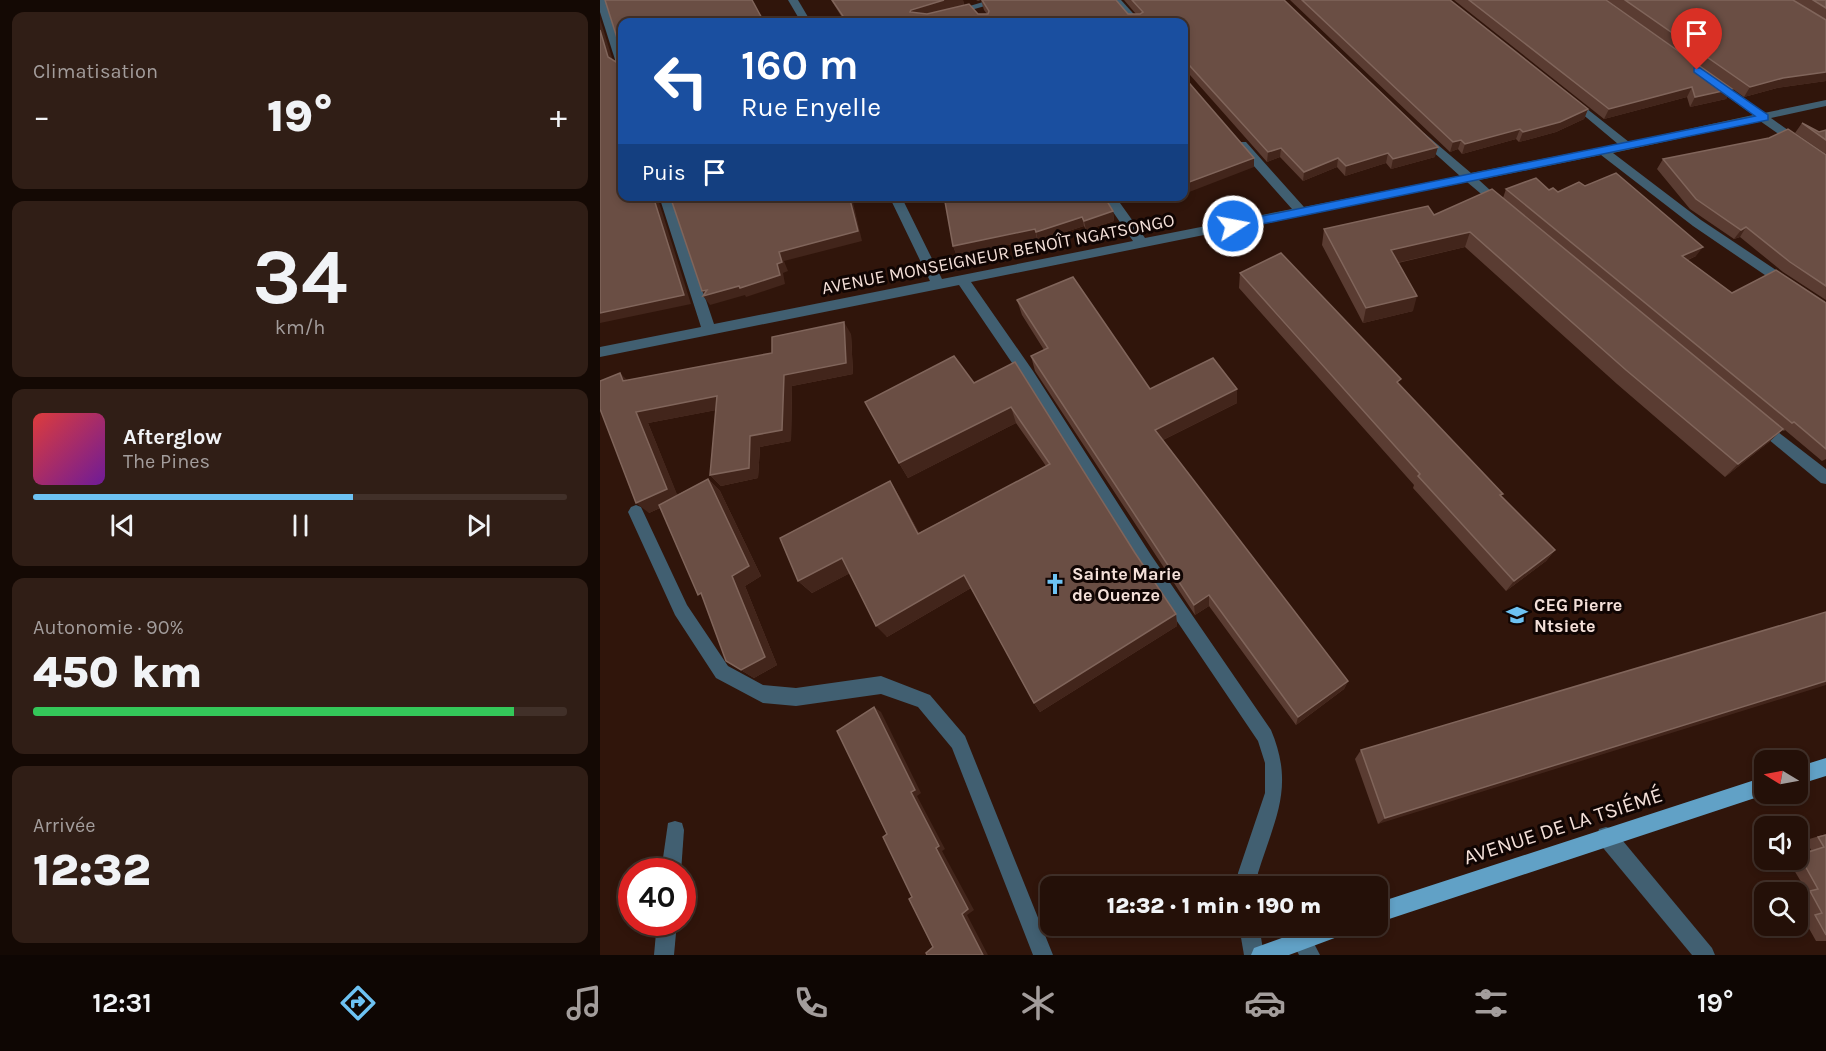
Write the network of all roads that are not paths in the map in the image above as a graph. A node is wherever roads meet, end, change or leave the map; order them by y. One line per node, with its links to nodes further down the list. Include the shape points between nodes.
1 (602, 0): 9 (street)
2 (793, 0): 6 (street)
3 (1001, 0): 5 (street)
4 (1116, 0): 8 (street)
5 (974, 8): 7 (street)
6 (804, 18)
7 (935, 18)
8 (1132, 18)
9 (618, 53)
10 (1706, 76): 13 (street)
11 (1564, 94): 16 (street)
12 (1826, 103): 13 (street, AVENUE MONSEIGNEUR BENOÎT NGATSONGO)
13 (1764, 117): 16 (street, AVENUE MONSEIGNEUR BENOÎT NGATSONGO); 18 (street)
14 (1416, 129): 19 (street)
15 (1231, 132): 23 (street)
16 (1627, 146): 17 (street, AVENUE MONSEIGNEUR BENOÎT NGATSONGO)
17 (1603, 151): 19 (street, AVENUE MONSEIGNEUR BENOÎT NGATSONGO); 28 (street, via 1697,223)
18 (1826, 163)
19 (1466, 177): 23 (street, AVENUE MONSEIGNEUR BENOÎT NGATSONGO); 24 (street)
20 (667, 201): 29 (street)
21 (896, 201): 27 (street)
22 (1112, 201): 25 (street)
23 (1302, 212): 25 (street, AVENUE MONSEIGNEUR BENOÎT NGATSONGO)
24 (1511, 215)
25 (1142, 243): 26 (street, AVENUE MONSEIGNEUR BENOÎT NGATSONGO)
26 (963, 280): 27 (street, AVENUE MONSEIGNEUR BENOÎT NGATSONGO); 40 (street, via 1265,736 1274,763 1274,793)
27 (938, 284): 29 (street, AVENUE MONSEIGNEUR BENOÎT NGATSONGO)
28 (1793, 288)
29 (709, 330): 30 (street, AVENUE MONSEIGNEUR BENOÎT NGATSONGO)
30 (600, 352)
31 (1754, 419): 32 (street)
32 (1826, 478)
33 (636, 512): 47 (street, via 681,610 722,672 763,694 795,697 881,685 924,701 959,742)
34 (1826, 767): 35 (main road)
35 (1808, 773)
36 (1754, 789): 38 (main road, AVENUE DE LA TSIÉMÉ)
37 (675, 830): 39 (street)
38 (1606, 836): 41 (main road, AVENUE DE LA TSIÉMÉ); 50 (street)
39 (672, 858)
40 (1248, 876)
41 (1388, 909)
42 (666, 936): 46 (street)
43 (1251, 936): 48 (street)
44 (1324, 936): 45 (main road)
45 (1305, 947): 49 (main road)
46 (664, 955)
47 (1043, 955)
48 (1254, 955)
49 (1261, 955)
50 (1705, 955)

